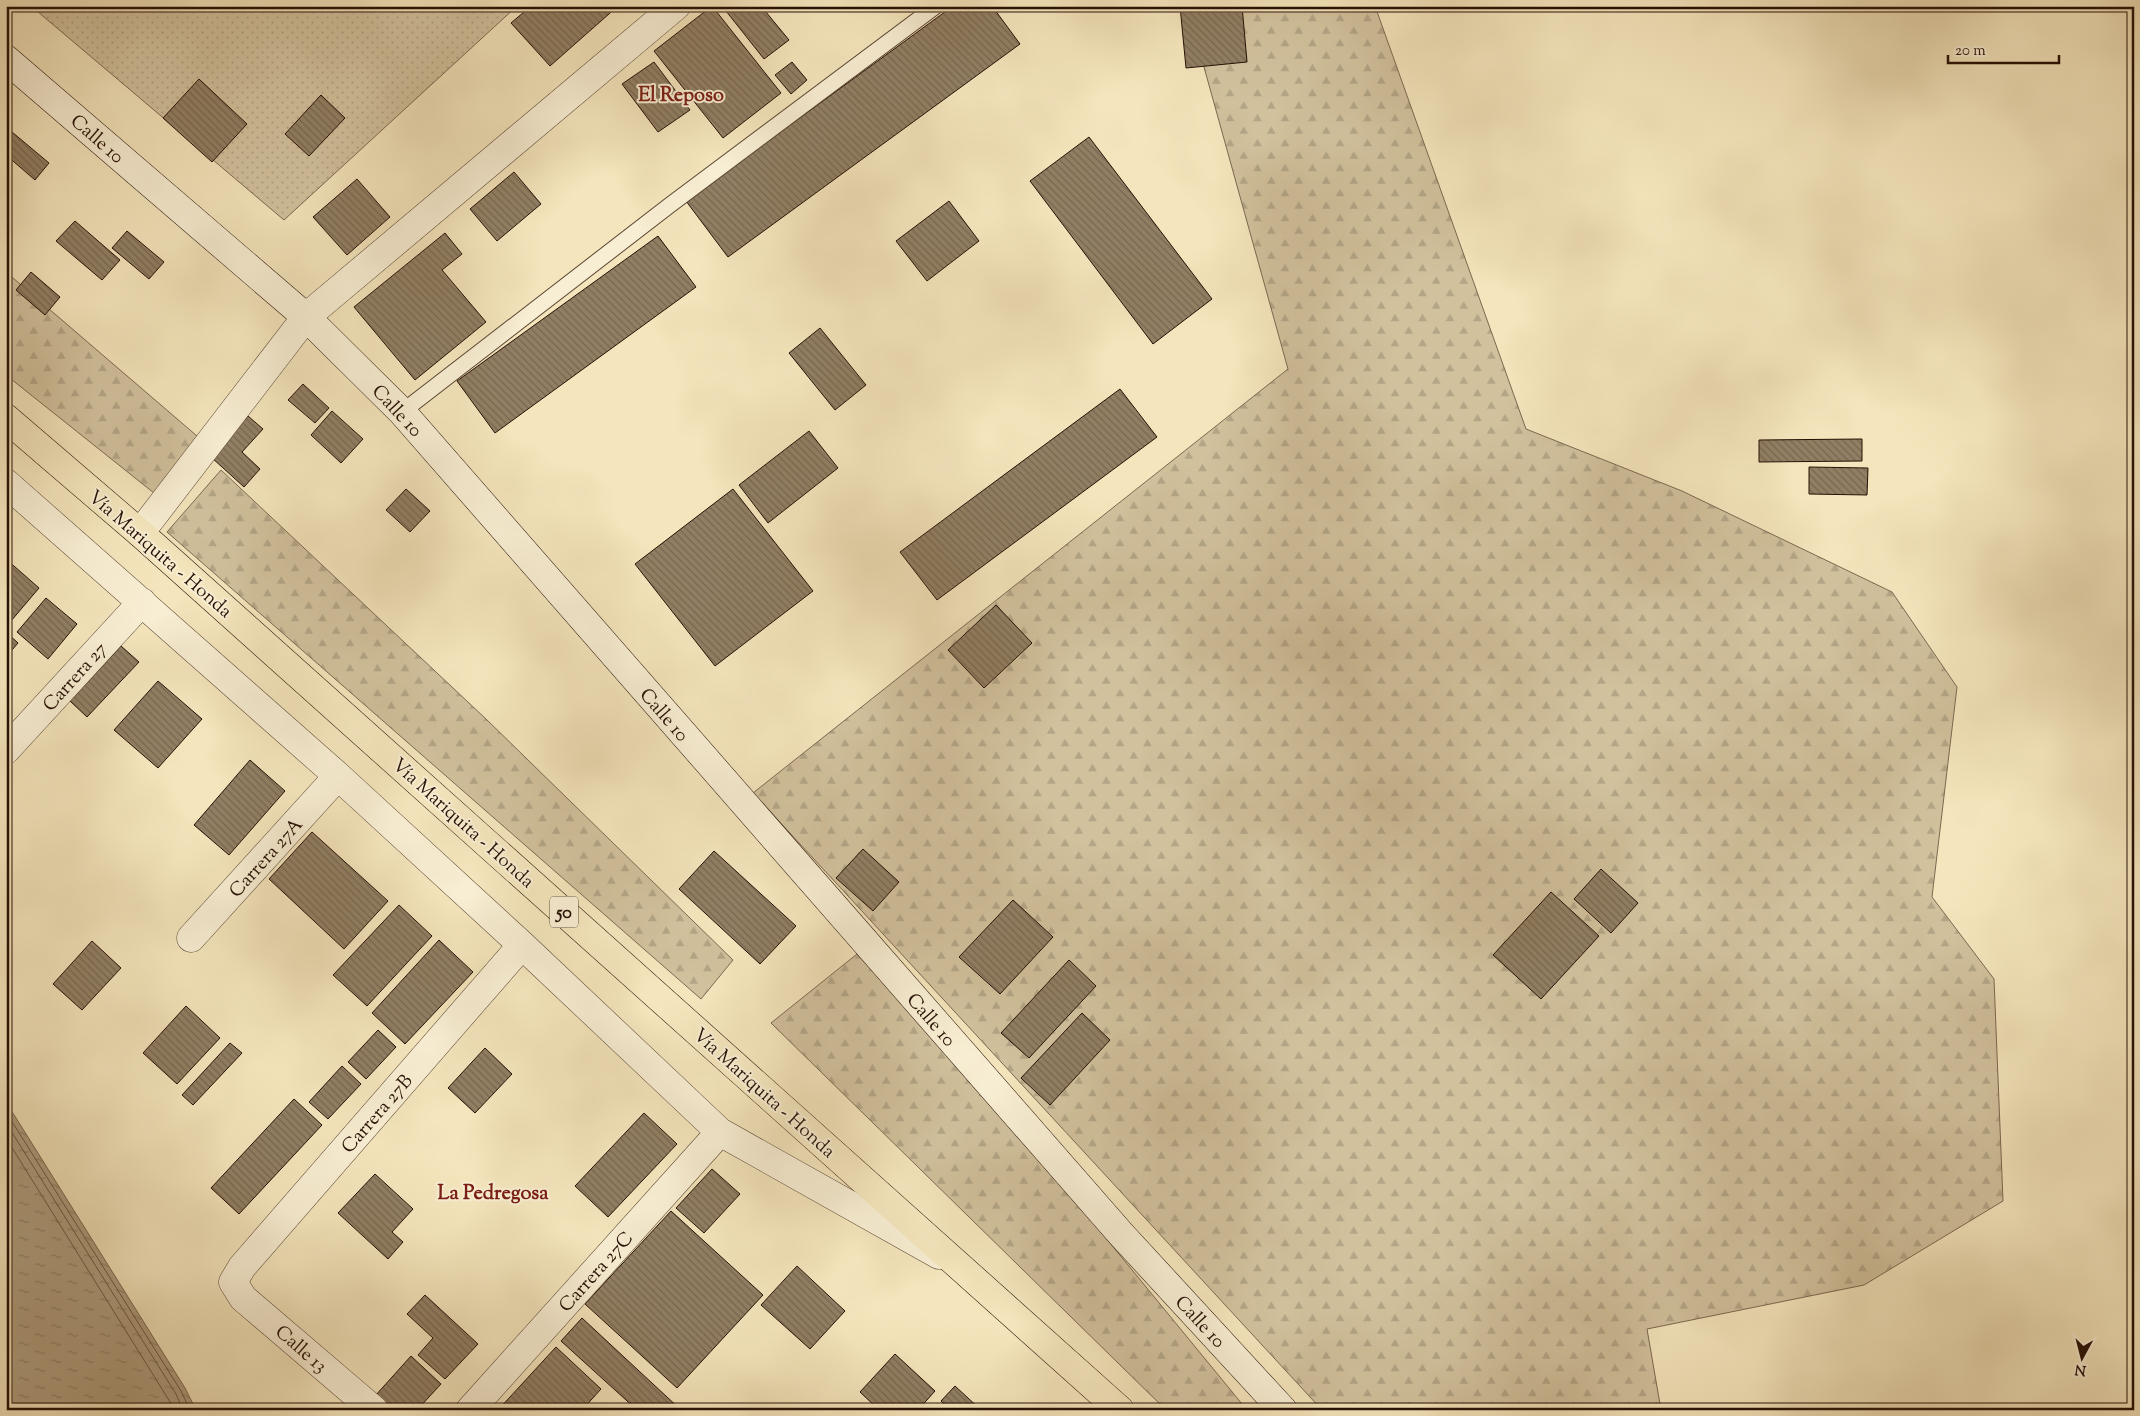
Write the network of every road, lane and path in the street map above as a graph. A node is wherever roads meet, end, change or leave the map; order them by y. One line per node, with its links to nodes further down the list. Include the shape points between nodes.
1 (676, 6): 4 (street)
2 (936, 6): 5 (lane, via 670,205)
3 (6, 59): 4 (street, Calle 10)
4 (306, 317): 5 (street, Calle 10); 8 (street)
5 (402, 412): 20 (street, Calle 10, via 1120,1233)
6 (6, 418): 8 (highway, Vía Mariquita - Honda / 50)
7 (6, 483): 9 (street)
8 (140, 532): 15 (highway, Vía Mariquita - Honda / 50)
9 (142, 602): 10 (street, Carrera 27); 11 (street)
10 (6, 750)
11 (338, 776): 12 (street, Carrera 27A); 13 (street)
12 (191, 938)
13 (522, 945): 14 (street); 16 (street, Carrera 27B, via 242,1267)
14 (720, 1132): 15 (street); 18 (street, Carrera 27C)
15 (962, 1268): 19 (highway, Vía Mariquita - Honda / 50)
16 (233, 1282): 17 (street, Calle 13, via 243,1298)
17 (374, 1410)
18 (470, 1410)
19 (1120, 1410)
20 (1284, 1410)

